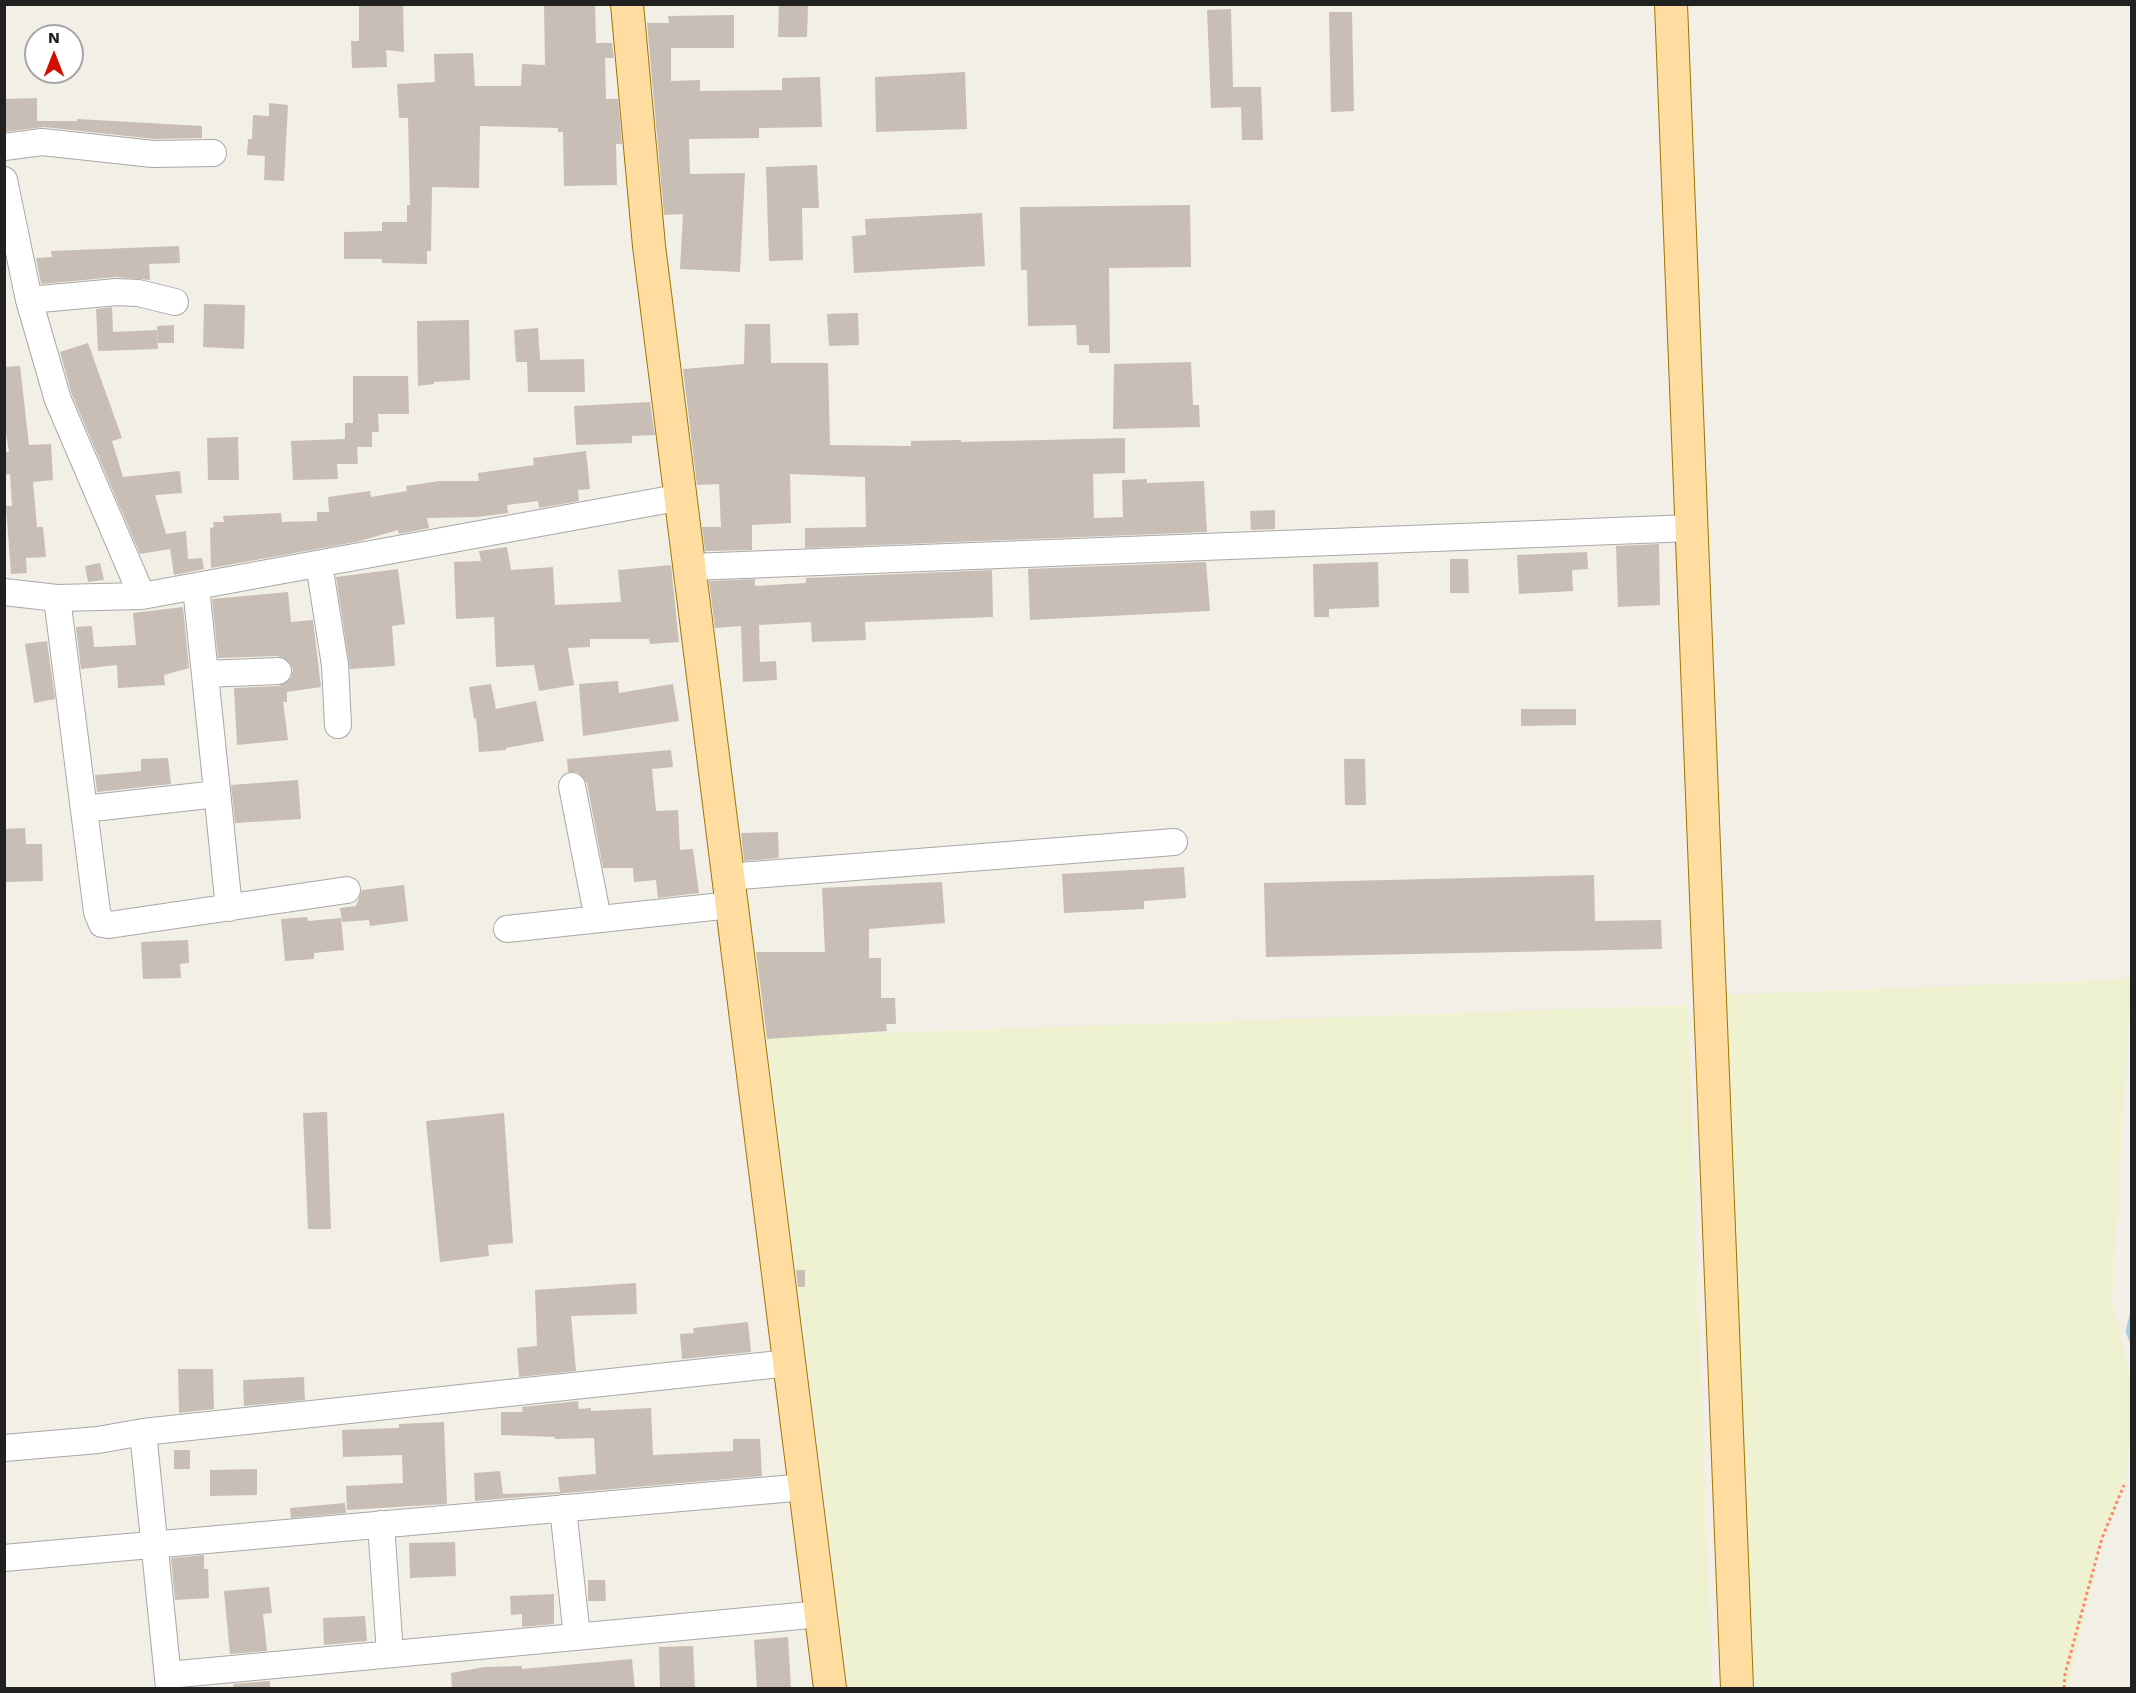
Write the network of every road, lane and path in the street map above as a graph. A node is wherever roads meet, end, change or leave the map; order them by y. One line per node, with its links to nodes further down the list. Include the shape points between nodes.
1 (627, 4): 8 (main road, via 649,246)
2 (1671, 4): 9 (main road)
3 (4, 147): 4 (street, via 42,142 153,154)
4 (213, 153)
5 (4, 180): 6 (street)
6 (29, 300): 7 (street, via 117,292); 14 (street, via 58,400)
7 (175, 302)
8 (682, 497): 10 (street); 11 (main road)
9 (1691, 528): 11 (street); 42 (main road)
10 (319, 564): 12 (street); 18 (street, via 334,665)
11 (691, 567): 24 (main road)
12 (196, 587): 14 (street); 17 (street)
13 (4, 592): 15 (street)
14 (142, 597): 15 (street)
15 (57, 598): 21 (street)
16 (278, 670): 17 (street)
17 (205, 674): 20 (street)
18 (338, 725)
19 (572, 786): 26 (street)
20 (218, 794): 21 (street); 25 (street)
21 (84, 809): 25 (street, via 97,912 102,924)
22 (1174, 842): 24 (street)
23 (347, 890): 25 (street)
24 (729, 891): 26 (street); 28 (main road)
25 (229, 908)
26 (598, 919): 27 (street)
27 (507, 930)
28 (789, 1363): 29 (street); 32 (main road)
29 (143, 1432): 30 (street); 35 (street)
30 (4, 1448)
31 (2124, 1485): 43 (path, via 2102,1538)
32 (805, 1486): 33 (street); 37 (main road)
33 (563, 1508): 34 (street); 38 (street)
34 (381, 1524): 35 (street); 39 (street)
35 (154, 1544): 36 (street); 40 (street)
36 (4, 1558)
37 (821, 1614): 38 (street); 41 (main road)
38 (577, 1636): 39 (street)
39 (390, 1654): 40 (street)
40 (168, 1682)
41 (830, 1689)
42 (1737, 1689)
43 (2064, 1689)

